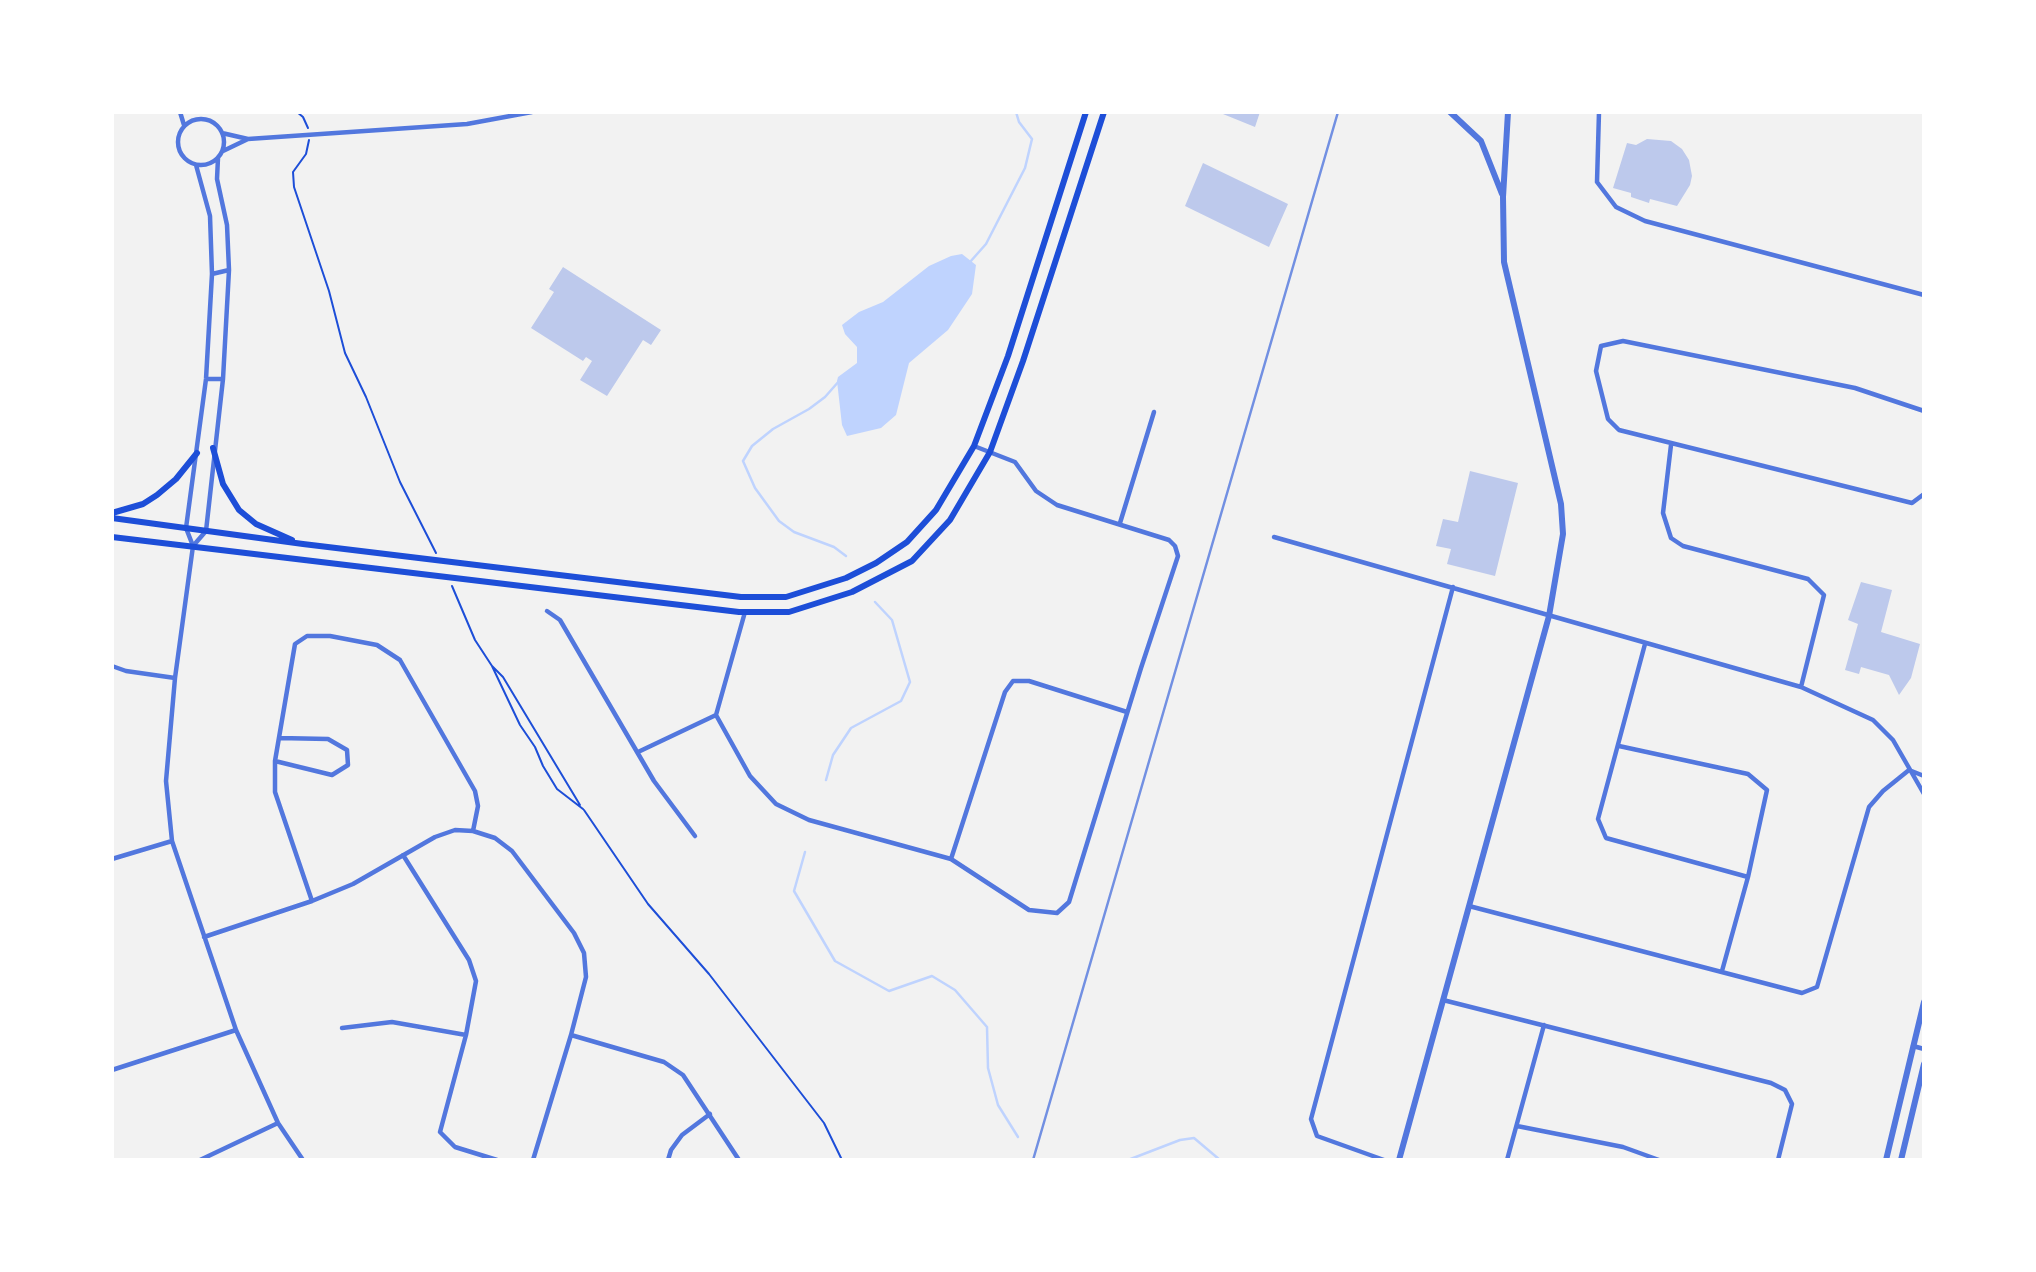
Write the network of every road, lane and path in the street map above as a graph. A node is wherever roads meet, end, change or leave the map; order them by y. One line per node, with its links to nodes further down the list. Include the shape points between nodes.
1 (180, 112): 11 (street)
2 (199, 112): 10 (street)
3 (297, 112): 12 (path)
4 (532, 112): 14 (street, via 467,124)
5 (1086, 112): 28 (main road, via 1008,356)
6 (1104, 112): 30 (main road)
7 (1450, 112): 19 (street, via 1481,141)
8 (1508, 112): 19 (street)
9 (1600, 112): 22 (street, via 1597,182 1616,207 1646,221)
10 (204, 119): 11 (street); 13 (street)
11 (184, 125): 18 (street, via 177,146 184,159)
12 (308, 127)
13 (222, 133): 14 (street); 16 (street)
14 (248, 139): 16 (street)
15 (310, 146): 41 (path, via 293,172 294,187 330,291 345,353)
16 (222, 152): 17 (street)
17 (218, 158): 18 (street); 20 (street)
18 (196, 165): 21 (street, via 210,216)
19 (1503, 197): 46 (street, via 1504,262 1561,504 1563,534)
20 (229, 270): 21 (street); 24 (street)
21 (212, 274): 23 (street)
22 (1924, 295)
23 (206, 379): 24 (street); 31 (street)
24 (223, 379): 29 (street)
25 (1924, 411): 27 (street, via 1855,388 1678,352 1623,341 1601,346 1596,371 1608,419 1619,430)
26 (1154, 412): 34 (street)
27 (1671, 445): 32 (street, via 1912,503); 51 (street, via 1663,513 1671,538 1683,546 1808,579 1824,595)
28 (974, 446): 30 (street); 39 (main road, via 936,510 907,542 846,578 786,597 741,597)
29 (214, 448): 36 (street); 39 (main road, via 223,484 239,510 256,524)
30 (990, 452): 34 (street, via 1015,462 1036,491 1057,505); 45 (main road, via 950,520 912,561 852,592 789,612)
31 (197, 453): 33 (main road, via 157,495); 35 (street)
32 (1924, 494)
33 (112, 515): 35 (main road)
34 (1120, 523): 52 (street, via 1169,540 1178,556)
35 (186, 528): 36 (main road); 40 (street)
36 (206, 531): 39 (main road); 40 (street)
37 (112, 537): 40 (main road)
38 (1274, 537): 43 (street)
39 (303, 544)
40 (193, 546): 45 (main road); 50 (street)
41 (433, 549)
42 (451, 584): 49 (path, via 475,640)
43 (1453, 587): 46 (street); 94 (street, via 1311,1119 1317,1136)
44 (547, 611): 56 (street, via 561,620)
45 (745, 612): 53 (street)
46 (1549, 617): 47 (street); 70 (street)
47 (1645, 644): 51 (street); 55 (street)
48 (112, 666): 50 (street)
49 (492, 666): 61 (path); 61 (path, via 557,789)
50 (174, 678): 64 (street, via 166,781)
51 (1801, 687): 58 (street, via 1874,720 1893,740)
52 (1127, 712): 67 (street, via 1029,681 1013,681 1005,692); 67 (street, via 1069,902 1057,913 1029,910)
53 (716, 715): 56 (street); 67 (street, via 750,776 776,804 810,820)
54 (279, 738): 57 (street); 57 (street, via 328,739 347,750 348,765 332,775); 62 (street, via 295,644 307,636 330,636 377,645 400,660 475,791 478,806)
55 (1619, 747): 68 (street, via 1598,819 1606,838); 68 (street, via 1748,774 1767,790)
56 (638, 752): 63 (street)
57 (275, 761): 69 (street, via 275,792)
58 (1909, 770): 59 (street); 60 (street); 72 (street, via 1869,807 1817,987 1802,993)
59 (1924, 776)
60 (1924, 794)
61 (583, 809): 93 (path, via 648,905 709,974 824,1123)
62 (473, 831): 65 (street, via 455,830); 79 (street, via 495,838 512,851 584,953 586,977)
63 (695, 836)
64 (172, 841): 66 (street); 71 (street)
65 (403, 855): 69 (street, via 354,884); 78 (street, via 469,960 476,981)
66 (112, 859)
67 (951, 859)
68 (1748, 877): 72 (street)
69 (312, 901): 71 (street)
70 (1469, 906): 72 (street); 73 (street)
71 (204, 937): 77 (street)
72 (1722, 971)
73 (1443, 999): 75 (street); 95 (street)
74 (1924, 1002): 80 (street)
75 (1544, 1025): 86 (street); 98 (street, via 1785,1090 1792,1104)
76 (342, 1028): 78 (street, via 392,1022)
77 (236, 1030): 83 (street); 85 (street)
78 (466, 1035): 89 (street, via 440,1132 455,1147)
79 (571, 1035): 84 (street, via 664,1062 682,1075); 90 (street)
80 (1913, 1046): 81 (street); 99 (street)
81 (1924, 1049)
82 (1924, 1064): 100 (street)
83 (112, 1070)
84 (710, 1114): 91 (street, via 682,1135); 92 (street)
85 (278, 1123): 87 (street); 88 (street)
86 (1517, 1126): 96 (street); 97 (street, via 1623,1147)
87 (200, 1160)
88 (303, 1160)
89 (497, 1160)
90 (533, 1160)
91 (668, 1160)
92 (739, 1160)
93 (842, 1160)
94 (1384, 1160)
95 (1399, 1160)
96 (1507, 1160)
97 (1659, 1160)
98 (1778, 1160)
99 (1886, 1160)
100 (1901, 1160)

